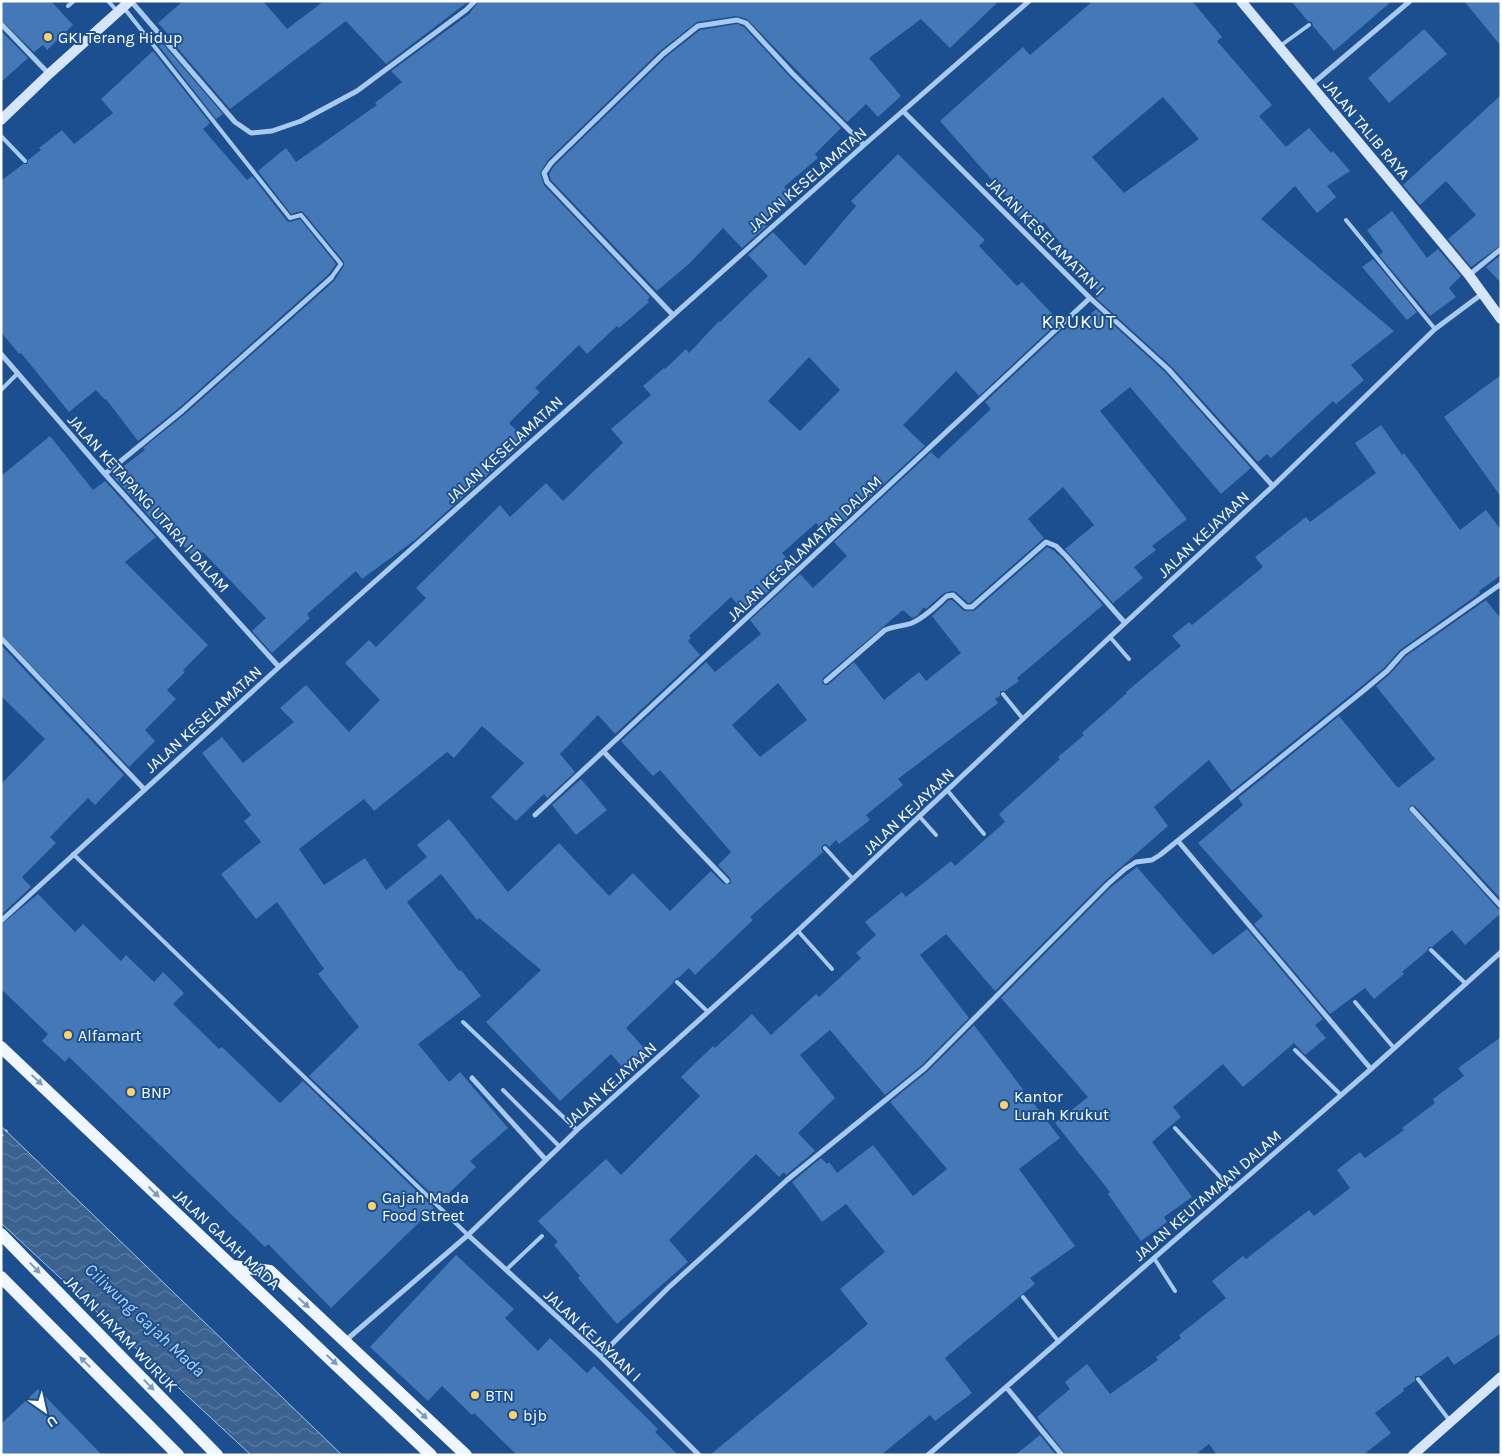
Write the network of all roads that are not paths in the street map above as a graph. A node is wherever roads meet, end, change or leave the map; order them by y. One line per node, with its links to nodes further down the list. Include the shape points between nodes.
1 (74, 1): 8 (lane)
2 (108, 1): 7 (lane)
3 (475, 1): 7 (street, via 357,91 301,121 272,131 251,133 235,122)
4 (1029, 1): 14 (street, JALAN KESELAMATAN)
5 (1241, 1): 11 (street, JALAN TALIB RAYA)
6 (1410, 1): 13 (street)
7 (126, 5): 12 (street); 22 (lane, via 290,218 300,215 341,264)
8 (68, 6)
9 (1, 24): 12 (street)
10 (1309, 25): 11 (lane)
11 (1279, 47): 13 (street, JALAN TALIB RAYA)
12 (49, 74): 15 (street)
13 (1311, 84): 21 (street, JALAN TALIB RAYA)
14 (904, 112): 17 (street, JALAN KESELAMATAN); 24 (street, JALAN KESELAMATAN I)
15 (1, 120)
16 (1, 136): 18 (lane)
17 (864, 145): 25 (street, JALAN KESELAMATAN); 25 (street, via 746,23 737,20 698,26 663,54 544,173 548,182)
18 (25, 161)
19 (1346, 220): 27 (lane)
20 (1501, 249): 21 (street)
21 (1470, 276): 23 (street, JALAN TALIB RAYA)
22 (331, 278): 31 (street)
23 (1482, 293): 26 (street, JALAN TALIB RAYA); 27 (street, JALAN KEJAYAAN)
24 (1090, 298): 32 (street, JALAN KESELAMATAN I, via 1168,369); 42 (street, JALAN KESALAMATAN DALAM)
25 (673, 315): 38 (street, JALAN KESELAMATAN)
26 (1501, 319)
27 (1435, 329): 32 (street, JALAN KEJAYAAN)
28 (1, 354): 29 (street, JALAN KETAPANG UTARA I DALAM)
29 (18, 373): 30 (lane); 31 (street, JALAN KETAPANG UTARA I DALAM)
30 (1, 390)
31 (106, 474): 38 (street, JALAN KETAPANG UTARA I DALAM)
32 (1273, 486): 34 (street, JALAN KEJAYAAN)
33 (1501, 584): 50 (street, via 1403,653 1387,671)
34 (1124, 624): 35 (street, JALAN KEJAYAAN); 39 (street, via 1066,556 1046,542 972,607 966,607 953,595 948,596 911,624 885,630)
35 (1110, 637): 37 (lane); 41 (street, JALAN KEJAYAAN)
36 (1, 638): 43 (street)
37 (1129, 659)
38 (279, 667): 43 (street, JALAN KESELAMATAN)
39 (826, 681)
40 (1003, 694): 41 (lane)
41 (1023, 719): 44 (street, JALAN KEJAYAAN)
42 (604, 752): 46 (street, JALAN KESALAMATAN DALAM); 54 (street)
43 (144, 789): 52 (street, JALAN KESELAMATAN)
44 (947, 790): 47 (street, JALAN KEJAYAAN); 49 (lane)
45 (1412, 809): 55 (street)
46 (535, 815)
47 (920, 816): 48 (lane); 53 (street, JALAN KEJAYAAN)
48 (936, 834)
49 (984, 834)
50 (1178, 841): 69 (street); 89 (street, via 1152,860 1136,862 1108,884 925,1068 787,1180 668,1288)
51 (825, 848): 53 (lane)
52 (73, 854): 56 (street, JALAN KESELAMATAN); 79 (lane)
53 (853, 879): 57 (street, JALAN KEJAYAAN)
54 (727, 881)
55 (1501, 906)
56 (1, 921)
57 (798, 931): 60 (lane); 64 (street, JALAN KEJAYAAN)
58 (1431, 950): 62 (lane)
59 (1501, 952): 62 (street, JALAN KEUTAMAAN DALAM)
60 (832, 969)
61 (677, 982): 64 (lane)
62 (1466, 984): 67 (street, JALAN KEUTAMAAN DALAM)
63 (1355, 1002): 67 (lane)
64 (708, 1012): 74 (street, JALAN KEJAYAAN)
65 (463, 1022): 74 (lane)
66 (1, 1047): 82 (main road, JALAN GAJAH MADA, one-way to 82)
67 (1394, 1048): 69 (street, JALAN KEUTAMAAN DALAM)
68 (1295, 1050): 72 (lane)
69 (1371, 1069): 72 (street, JALAN KEUTAMAAN DALAM)
70 (472, 1078): 76 (street)
71 (503, 1090): 75 (lane)
72 (1341, 1095): 77 (street, JALAN KEUTAMAAN DALAM)
73 (1175, 1128): 77 (lane)
74 (577, 1130): 75 (street, JALAN KEJAYAAN)
75 (560, 1147): 76 (street, JALAN KEJAYAAN)
76 (546, 1160): 79 (street, JALAN KEJAYAAN)
77 (1232, 1190): 81 (street, JALAN KEUTAMAAN DALAM)
78 (1, 1234): 97 (main road, JALAN HAYAM WURUK, one-way to 97)
79 (468, 1235): 83 (street, JALAN KEJAYAAN I); 87 (street, JALAN KEJAYAAN)
80 (542, 1236): 83 (lane)
81 (1154, 1258): 85 (lane); 88 (street, JALAN KEUTAMAAN DALAM)
82 (232, 1266): 87 (main road, one-way to 87, via 270,1271); 98 (main road, JALAN GAJAH MADA, one-way to 98)
83 (506, 1270): 89 (street, JALAN KEJAYAAN I)
84 (1, 1278): 93 (main road, one-way to 84)
85 (1175, 1291)
86 (1023, 1298): 88 (lane)
87 (345, 1341): 99 (main road, one-way to 99)
88 (1058, 1342): 92 (street, JALAN KEUTAMAAN DALAM)
89 (600, 1356): 100 (street, JALAN KEJAYAAN I)
90 (1501, 1377): 94 (street)
91 (1418, 1380): 94 (lane)
92 (1007, 1388): 101 (street, JALAN KEUTAMAAN DALAM); 102 (street)
93 (132, 1410): 95 (main road); 96 (main road, via 140,1413)
94 (1451, 1422): 103 (street)
95 (178, 1455)
96 (185, 1455)
97 (217, 1455)
98 (431, 1455)
99 (466, 1455)
100 (699, 1455)
101 (928, 1455)
102 (1062, 1455)
103 (1413, 1455)

